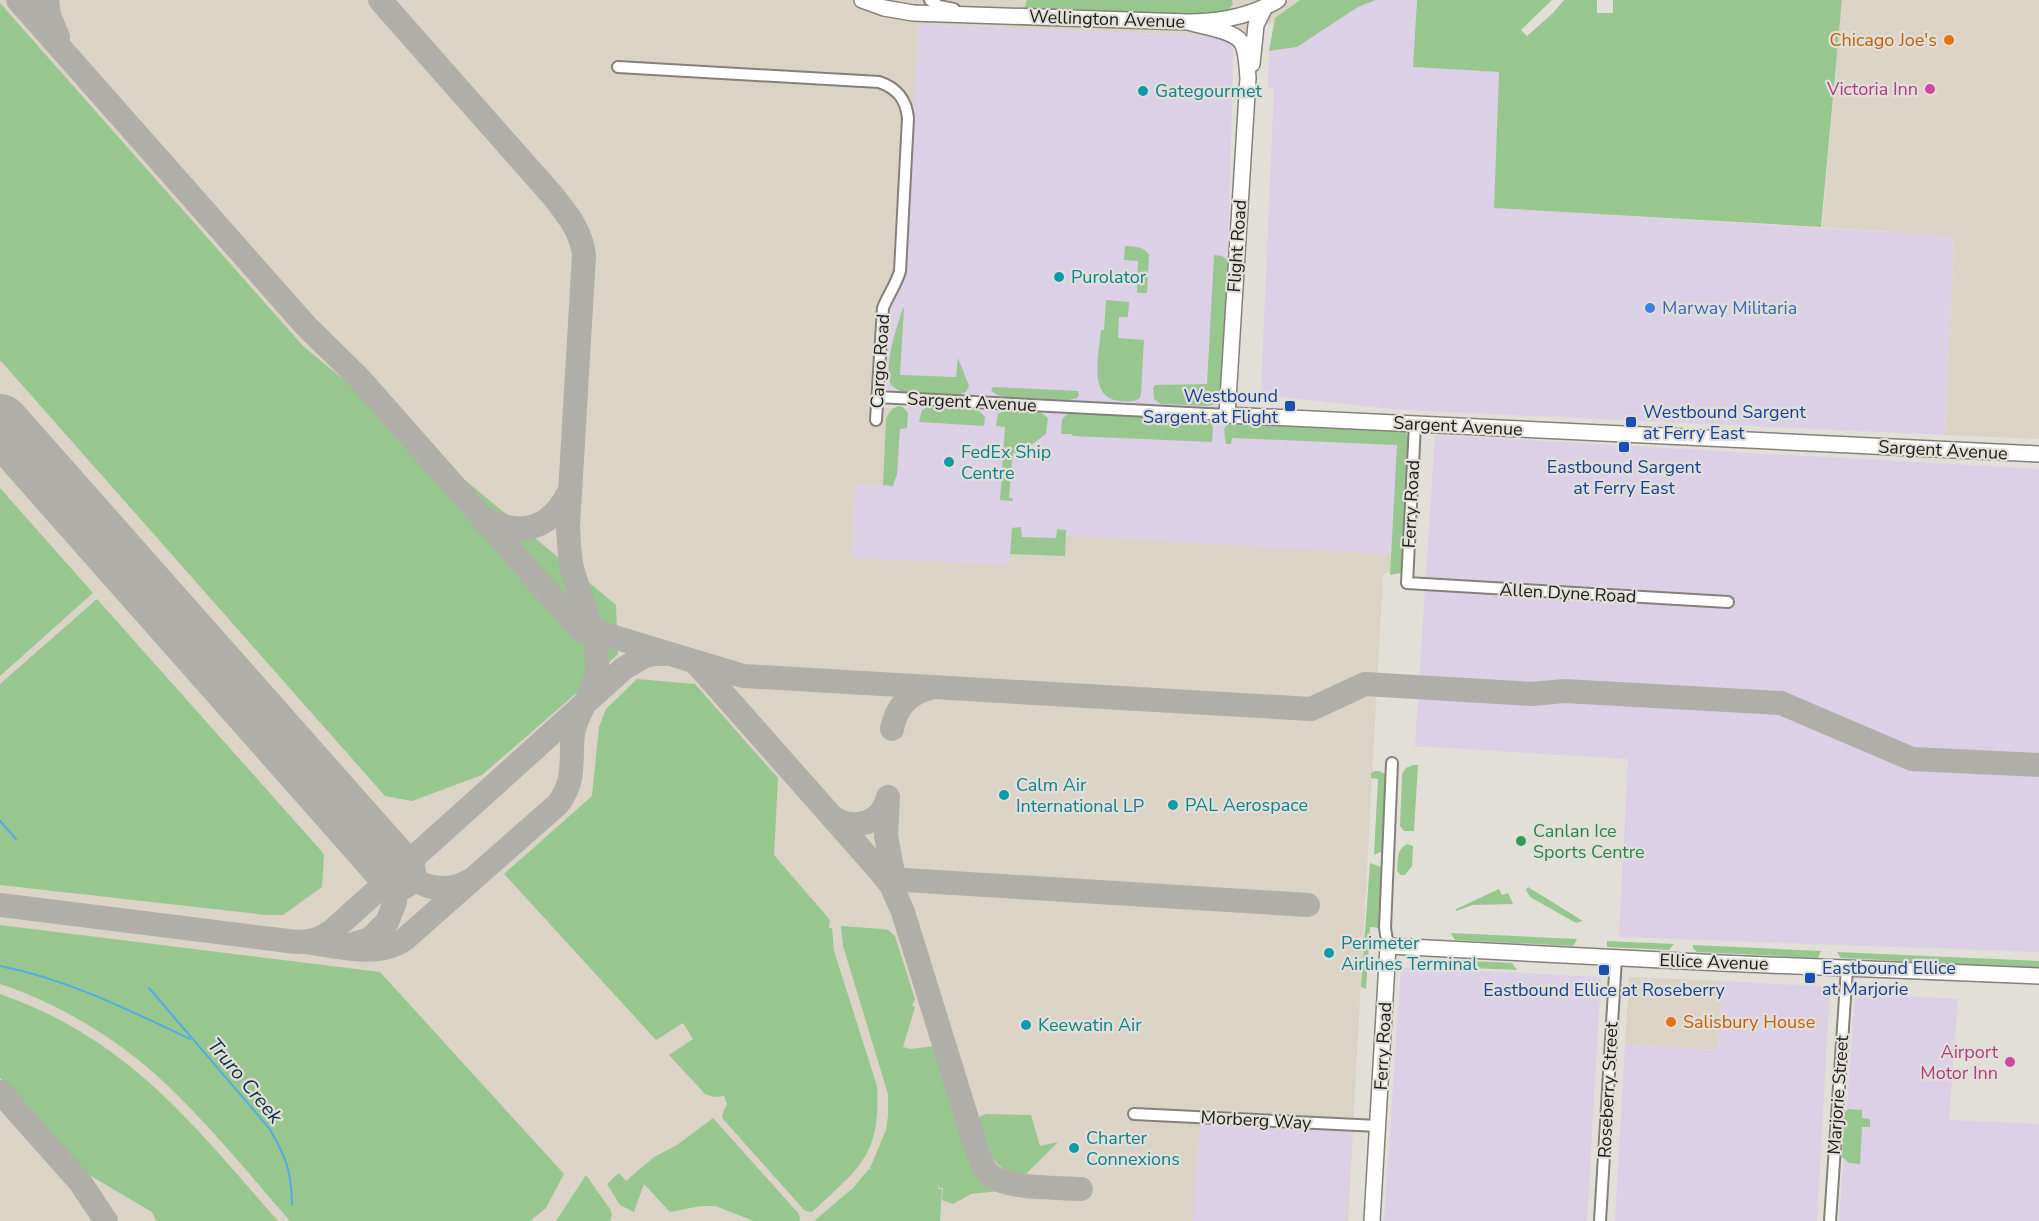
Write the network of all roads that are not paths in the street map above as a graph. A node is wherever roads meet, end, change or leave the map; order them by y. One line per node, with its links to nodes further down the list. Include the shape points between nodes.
1 (862, 0): 4 (main road, Wellington Avenue, via 914,13)
2 (930, 0): 4 (street, via 939,6)
3 (1271, 4): 5 (main road, Wellington Avenue, via 1227,19); 7 (main road, via 1256,25)
4 (982, 15): 5 (main road, Wellington Avenue)
5 (1188, 22): 7 (main road, via 1232,34 1240,40)
6 (618, 68): 8 (street, Cargo Road, via 871,81 896,90 906,105 908,118 900,271 883,308)
7 (1248, 78): 9 (main road, Flight Road)
8 (877, 397): 9 (street, Sargent Avenue); 10 (street, Cargo Road)
9 (1227, 414): 11 (main road, Sargent Avenue)
10 (876, 420)
11 (1415, 424): 12 (main road, Sargent Avenue); 13 (street, Ferry Road)
12 (2039, 454)
13 (1407, 583): 14 (street, Allen Dyne Road)
14 (1728, 602)
15 (1392, 764): 16 (street, Ferry Road, via 1385,928)
16 (1388, 946): 17 (main road, Ellice Avenue); 21 (main road, Ferry Road)
17 (1616, 958): 18 (main road, Ellice Avenue); 23 (street, Roseberry Street)
18 (1847, 968): 19 (main road, Ellice Avenue); 24 (street, Marjorie Street)
19 (2039, 976)
20 (1134, 1114): 21 (street, Morberg Way)
21 (1378, 1126): 22 (main road, Ferry Road)
22 (1372, 1221)
23 (1600, 1221)
24 (1830, 1221)

